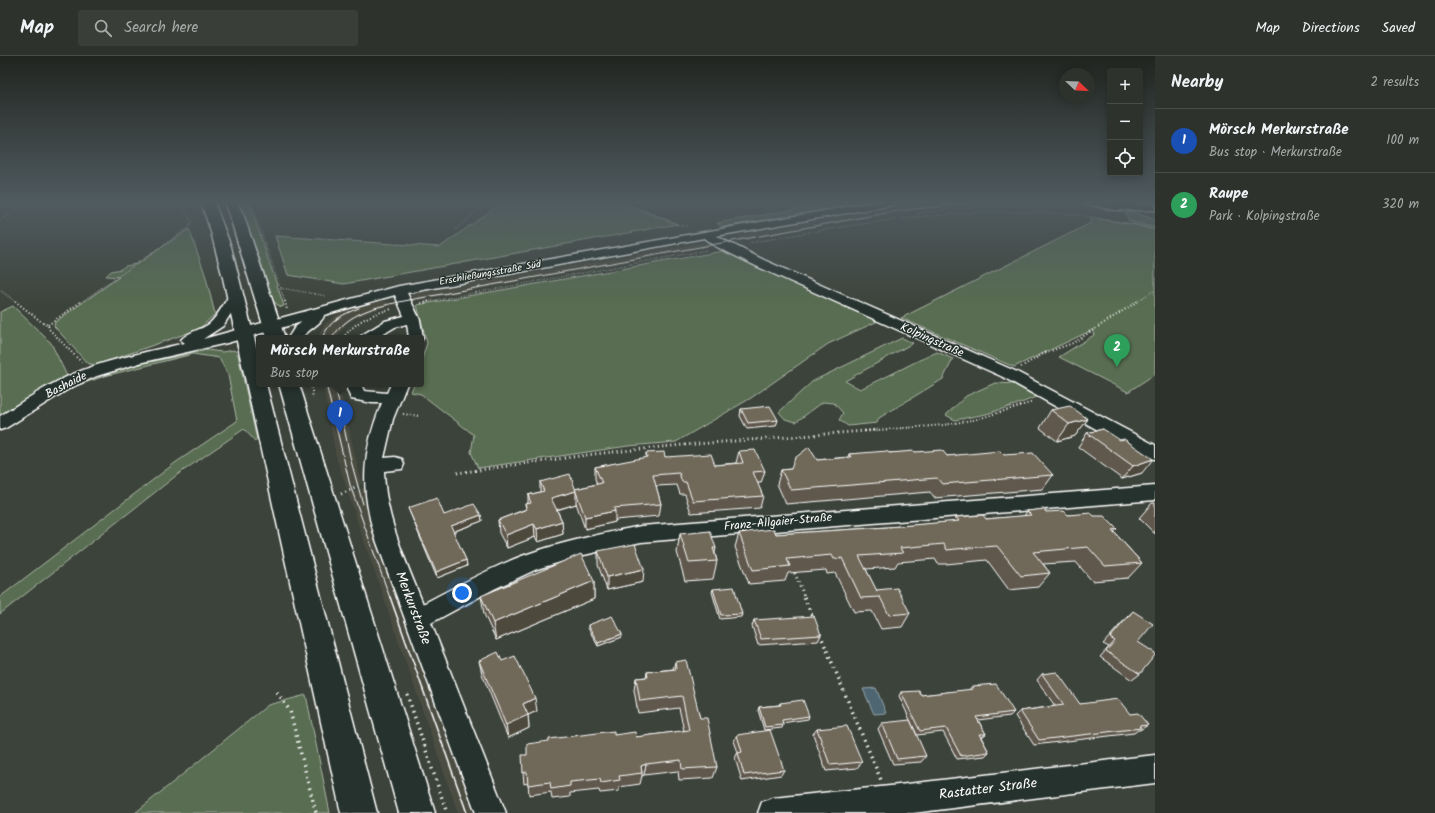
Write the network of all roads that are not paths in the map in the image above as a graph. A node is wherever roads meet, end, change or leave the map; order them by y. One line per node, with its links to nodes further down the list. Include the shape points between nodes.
1 (220, 237): 6 (main road)
2 (243, 237): 10 (main road)
3 (688, 237): 5 (street, Erschließungsstraße Süd)
4 (712, 237): 23 (street, Kolpingstraße, via 1009,374)
5 (400, 290): 7 (street, Erschließungsstraße Süd); 9 (street)
6 (236, 295): 11 (main road); 15 (street, Bashaide, via 219,323 201,335)
7 (371, 296): 8 (street, Erschließungsstraße Süd); 10 (street, Erschließungsstraße Süd, via 351,298)
8 (333, 302): 10 (street, Erschließungsstraße Süd); 12 (street, Erschließungsstraße Süd, via 322,314 306,324)
9 (409, 312): 13 (street); 14 (street)
10 (272, 328): 11 (street, Erschließungsstraße Süd)
11 (243, 330): 15 (street, Bashaide); 16 (street, Bashaide, via 202,345); 17 (main road)
12 (297, 335)
13 (372, 335)
14 (416, 335)
15 (180, 344): 16 (street, Bashaide)
16 (138, 358): 22 (street, Bashaide, via 64,384)
17 (256, 384)
18 (257, 387): 27 (main road)
19 (290, 387): 28 (main road)
20 (354, 387): 21 (street, Merkurstraße, via 357,395 372,398)
21 (396, 391): 25 (street, Merkurstraße, via 382,431 385,465 374,483 386,538)
22 (0, 424)
23 (1155, 453)
24 (1155, 493): 25 (street, Franz-Allgaier-Straße, via 640,534 580,547 528,563)
25 (417, 619): 29 (street, Merkurstraße)
26 (1155, 769): 30 (street, Rastatter Straße)
27 (359, 813)
28 (417, 813)
29 (491, 813)
30 (774, 813)

